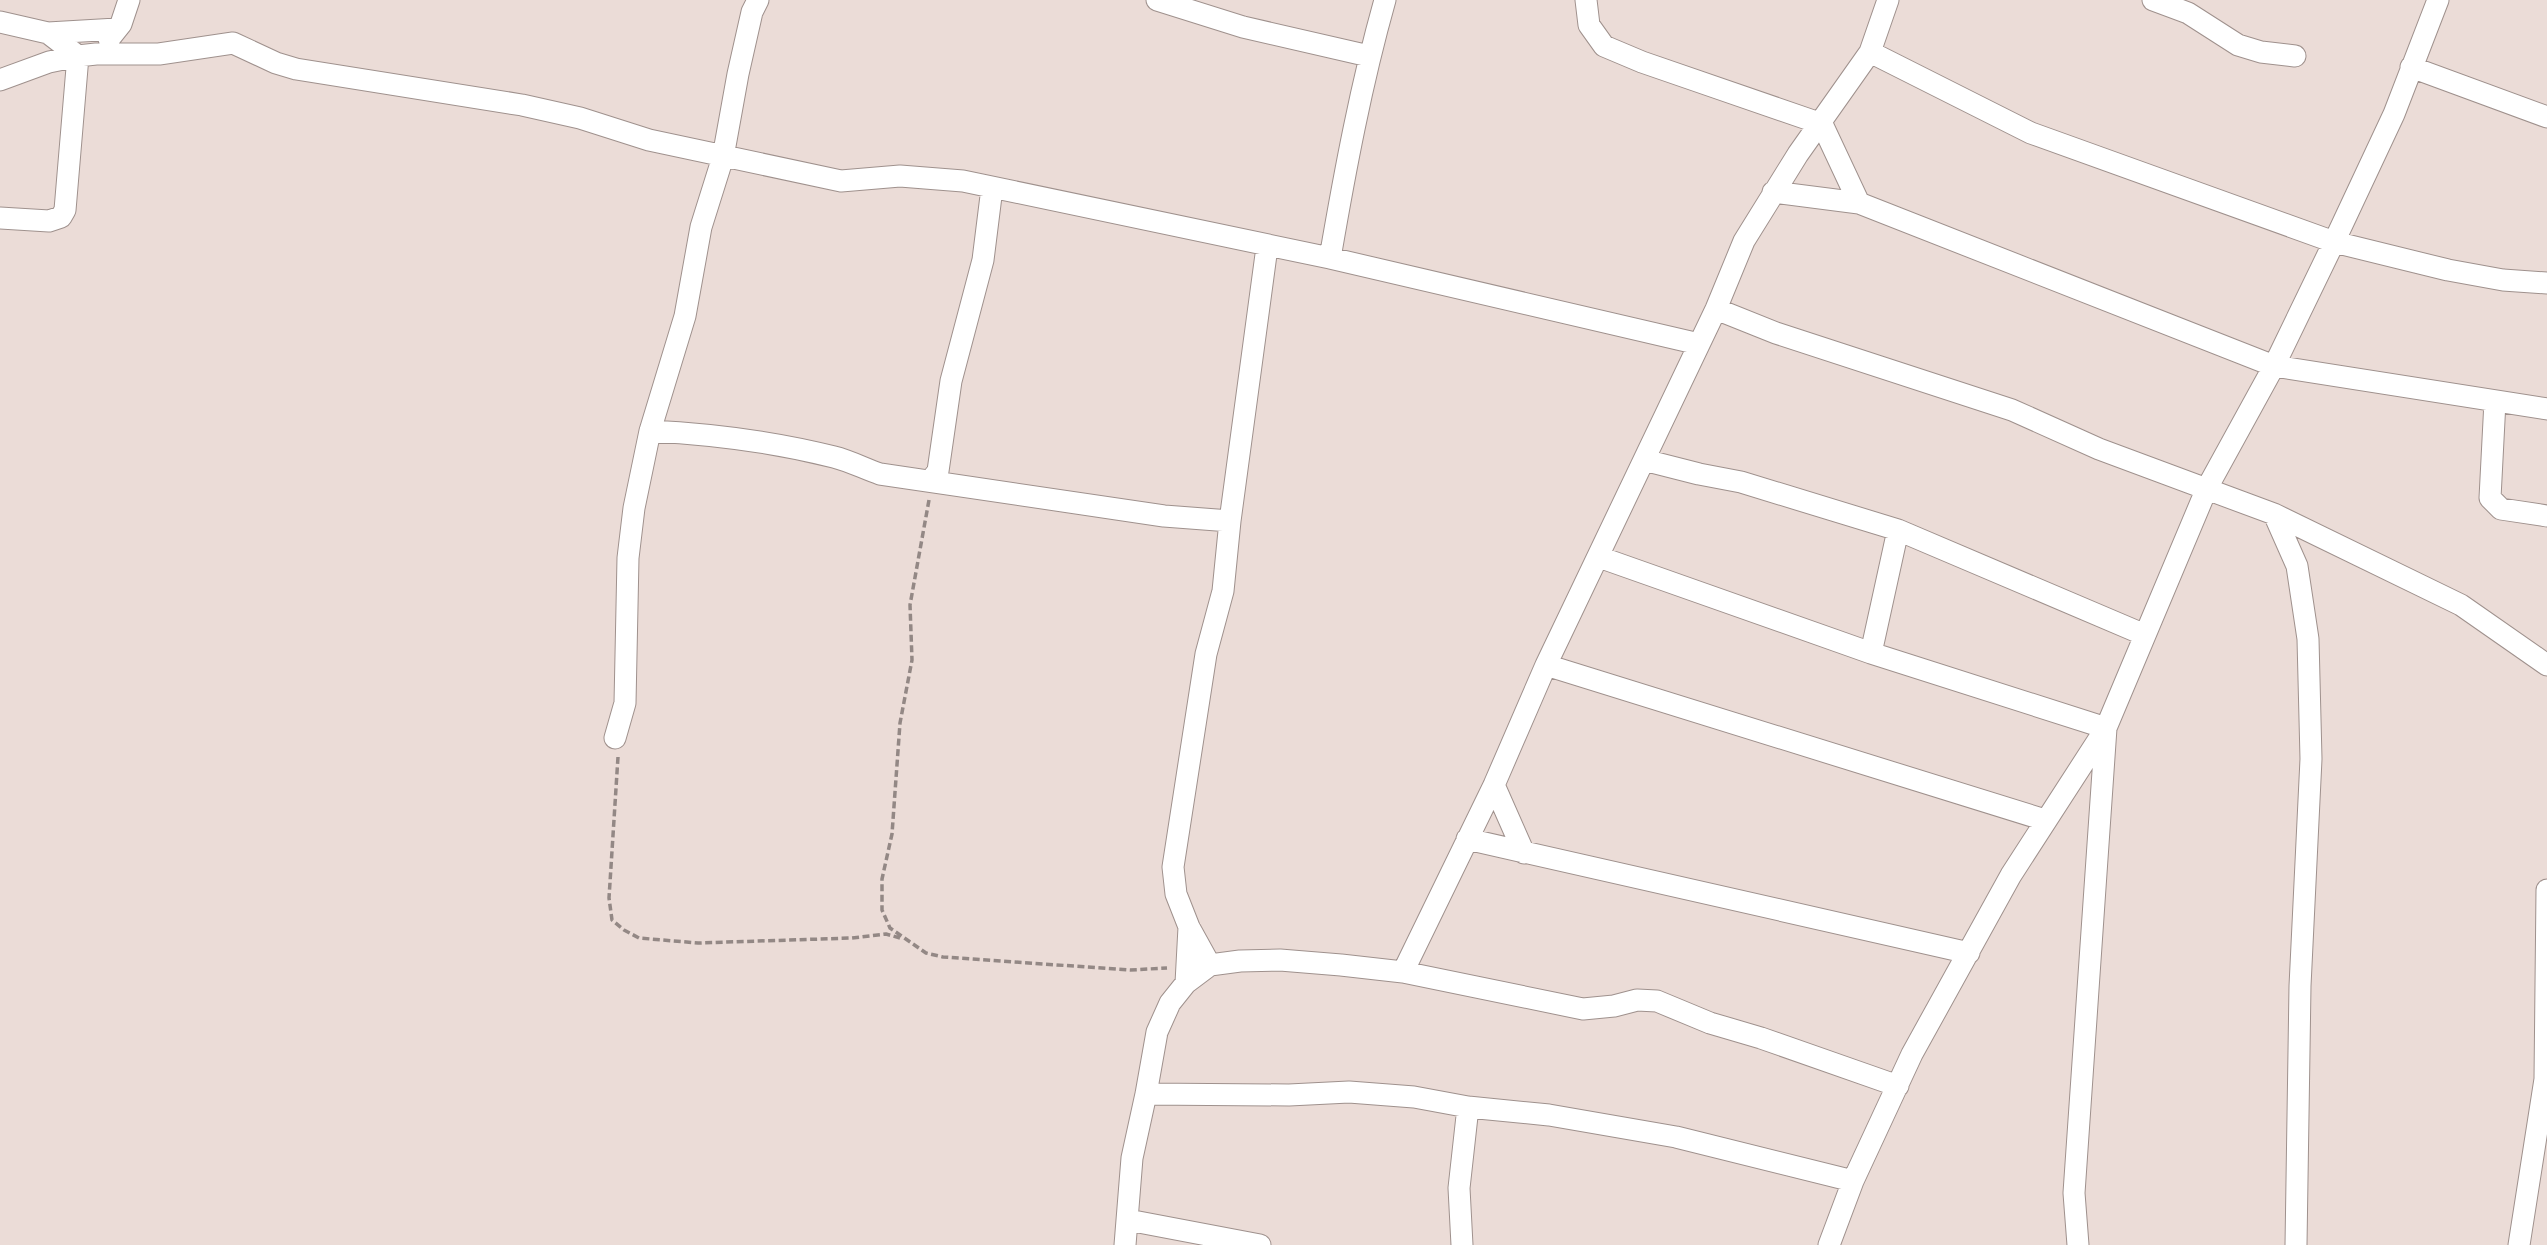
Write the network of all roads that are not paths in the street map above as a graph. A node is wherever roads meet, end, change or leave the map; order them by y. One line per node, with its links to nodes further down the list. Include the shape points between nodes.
1 (129, 0): 10 (street)
2 (758, 0): 21 (street)
3 (1157, 0): 15 (street, via 1243,27)
4 (1385, 0): 15 (street)
5 (1586, 0): 20 (street, via 1590,25 1604,46)
6 (1888, 0): 12 (street)
7 (2153, 0): 16 (street, via 2188,13 2238,45)
8 (2438, 0): 17 (street)
9 (0, 22): 11 (street)
10 (119, 26): 11 (street); 13 (street); 14 (street)
11 (48, 33): 14 (street)
12 (1870, 52): 20 (street); 26 (street, via 2031,132)
13 (138, 54): 14 (street); 21 (street, via 233,43 296,69 522,105)
14 (87, 55): 18 (street, via 49,62); 25 (street, via 65,210 61,217 49,221)
15 (1369, 56): 28 (street)
16 (2295, 56)
17 (2411, 67): 19 (street); 26 (street)
18 (0, 80)
19 (2547, 117)
20 (1822, 124): 23 (street); 24 (street)
21 (723, 157): 22 (street, via 841,181 900,176); 35 (street, via 701,227 685,316)
22 (992, 188): 27 (street); 37 (street, via 983,260 951,381 938,471)
23 (1773, 192): 24 (street); 30 (street, via 1744,241)
24 (1859, 203): 32 (street)
25 (0, 218)
26 (2334, 242): 29 (street, via 2448,270); 32 (street)
27 (1267, 247): 28 (street); 41 (street)
28 (1330, 258): 31 (street)
29 (2547, 284)
30 (1716, 309): 31 (street); 38 (street, via 2012,410 2098,449)
31 (1699, 344): 36 (street)
32 (2274, 366): 33 (street); 38 (street)
33 (2496, 401): 34 (street); 40 (street, via 2490,498 2501,509)
34 (2547, 409)
35 (650, 431): 37 (street, via 760,442 837,458 880,474); 49 (street, via 628,558 625,703)
36 (1644, 460): 42 (street, via 1741,482); 43 (street)
37 (931, 480): 41 (street, via 1164,516)
38 (2207, 488): 39 (street); 44 (street)
39 (2274, 514): 47 (street, via 2461,605); 71 (street, via 2297,566 2308,639 2311,759 2300,986)
40 (2547, 516)
41 (1230, 521): 55 (street, via 1223,590 1206,654 1174,867 1176,894)
42 (1898, 530): 44 (street); 45 (street)
43 (1598, 557): 45 (street); 46 (street)
44 (2145, 635): 48 (street)
45 (1871, 653): 48 (street)
46 (1546, 665): 50 (street); 51 (street)
47 (2547, 665)
48 (2106, 728): 51 (street); 70 (street, via 2074,1193)
49 (615, 738)
50 (1494, 785): 52 (street); 53 (street)
51 (2045, 820): 56 (street)
52 (1467, 839): 53 (street); 58 (street)
53 (1524, 853): 56 (street)
54 (2547, 890): 60 (street)
55 (1189, 927): 57 (street); 59 (street)
56 (1969, 953): 61 (street)
57 (1210, 965): 58 (street, via 1280,960); 59 (street)
58 (1403, 972): 61 (street, via 1583,1009 1657,1001)
59 (1186, 975): 62 (street, via 1157,1032)
60 (2546, 1078): 72 (street)
61 (1898, 1086): 64 (street)
62 (1146, 1094): 63 (street, via 1349,1092); 65 (street, via 1132,1158)
63 (1468, 1107): 64 (street, via 1549,1115 1676,1137); 69 (street, via 1459,1188)
64 (1853, 1181): 66 (street)
65 (1128, 1220): 67 (street); 68 (street)
66 (1836, 1243)
67 (1125, 1245)
68 (1260, 1245)
69 (1462, 1245)
70 (2078, 1245)
71 (2296, 1245)
72 (2519, 1245)

